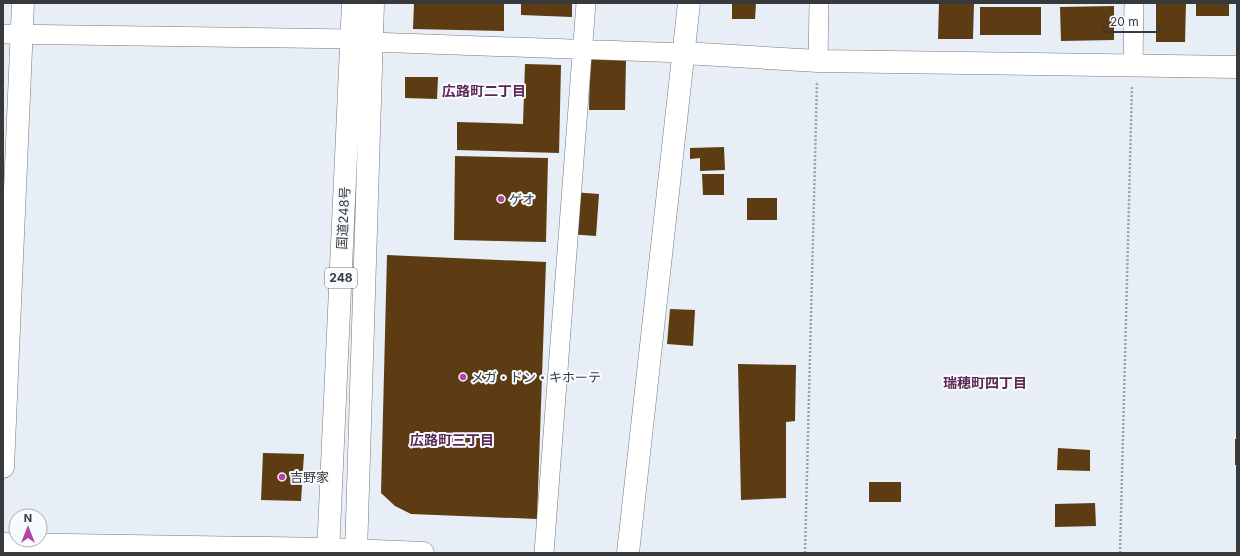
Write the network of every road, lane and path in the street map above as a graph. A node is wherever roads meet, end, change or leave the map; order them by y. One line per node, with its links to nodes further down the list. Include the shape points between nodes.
1 (23, 3): 8 (main road)
2 (353, 3): 9 (main road, 国道248号 / 248)
3 (373, 3): 9 (main road, 国道248号 / 248)
4 (586, 3): 10 (street)
5 (689, 3): 11 (main road)
6 (819, 3): 12 (street)
7 (1134, 3): 13 (street)
8 (12, 34): 9 (street); 15 (main road)
9 (361, 41): 10 (street); 17 (main road, 国道248号 / 248); 18 (main road, 国道248号 / 248)
10 (582, 50): 11 (street); 20 (street)
11 (684, 53): 12 (main road); 21 (main road)
12 (818, 61): 13 (main road); 22 (path)
13 (1133, 66): 14 (main road); 23 (path)
14 (1237, 67)
15 (3, 467)
16 (3, 544): 17 (main road)
17 (328, 551): 18 (main road)
18 (356, 552): 19 (main road)
19 (423, 553)
20 (544, 553)
21 (628, 553)
22 (805, 553)
23 (1120, 553)

